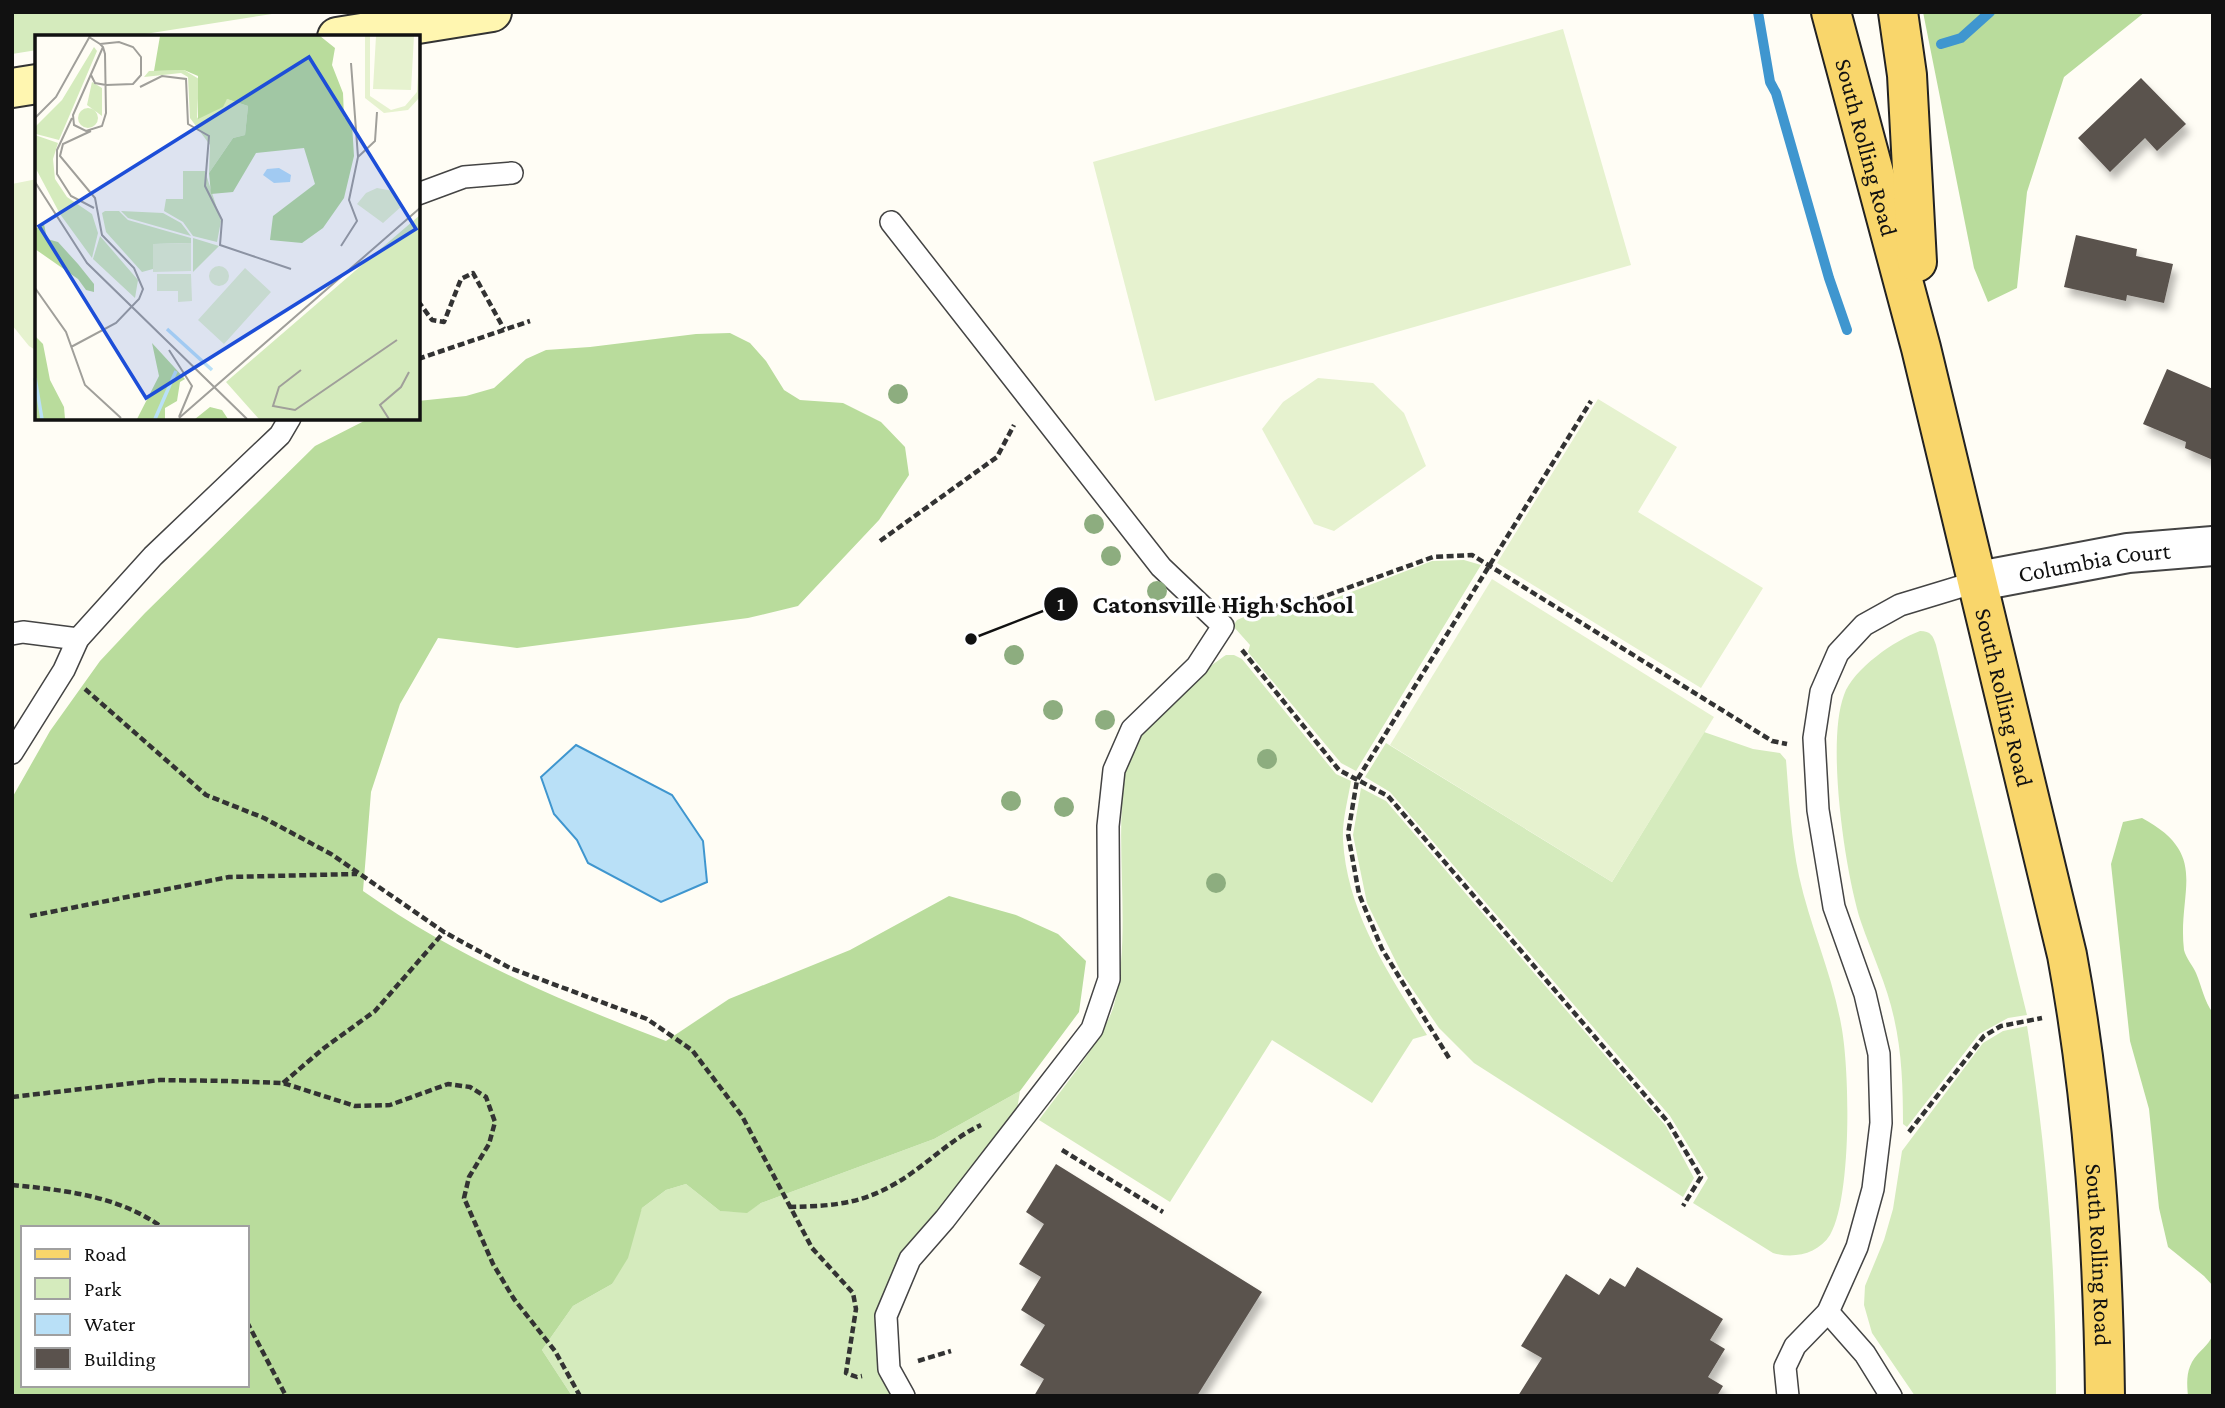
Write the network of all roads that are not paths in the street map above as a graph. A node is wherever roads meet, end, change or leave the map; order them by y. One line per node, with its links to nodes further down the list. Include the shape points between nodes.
1 (492, 12): 4 (street)
2 (1831, 12): 10 (main road, South Rolling Road)
3 (1898, 12): 10 (main road, via 1907,75)
4 (349, 35)
5 (35, 84): 6 (street)
6 (12, 88)
7 (512, 173): 8 (lane, via 464,177)
8 (420, 193)
9 (891, 222): 18 (lane, via 1161,567 1223,626 1197,666 1132,729 1114,770 1108,826 1110,979 1092,1029 910,1259 886,1316 889,1369)
10 (1922, 348): 13 (main road, South Rolling Road)
11 (289, 420): 15 (lane)
12 (2213, 546): 13 (street, Columbia Court, via 2128,553)
13 (1979, 581): 17 (lane, via 1900,605 1864,625 1838,653 1821,692 1815,749 1818,810 1834,906 1865,994 1879,1054 1881,1123 1875,1176 1857,1247); 21 (main road, South Rolling Road, via 2078,1012 2103,1273)
14 (12, 634): 15 (lane)
15 (78, 639): 16 (lane)
16 (12, 753)
17 (1828, 1312): 19 (lane, via 1795,1346 1785,1367); 20 (lane, via 1866,1354)
18 (904, 1396)
19 (1788, 1396)
20 (1891, 1396)
21 (2105, 1396)

